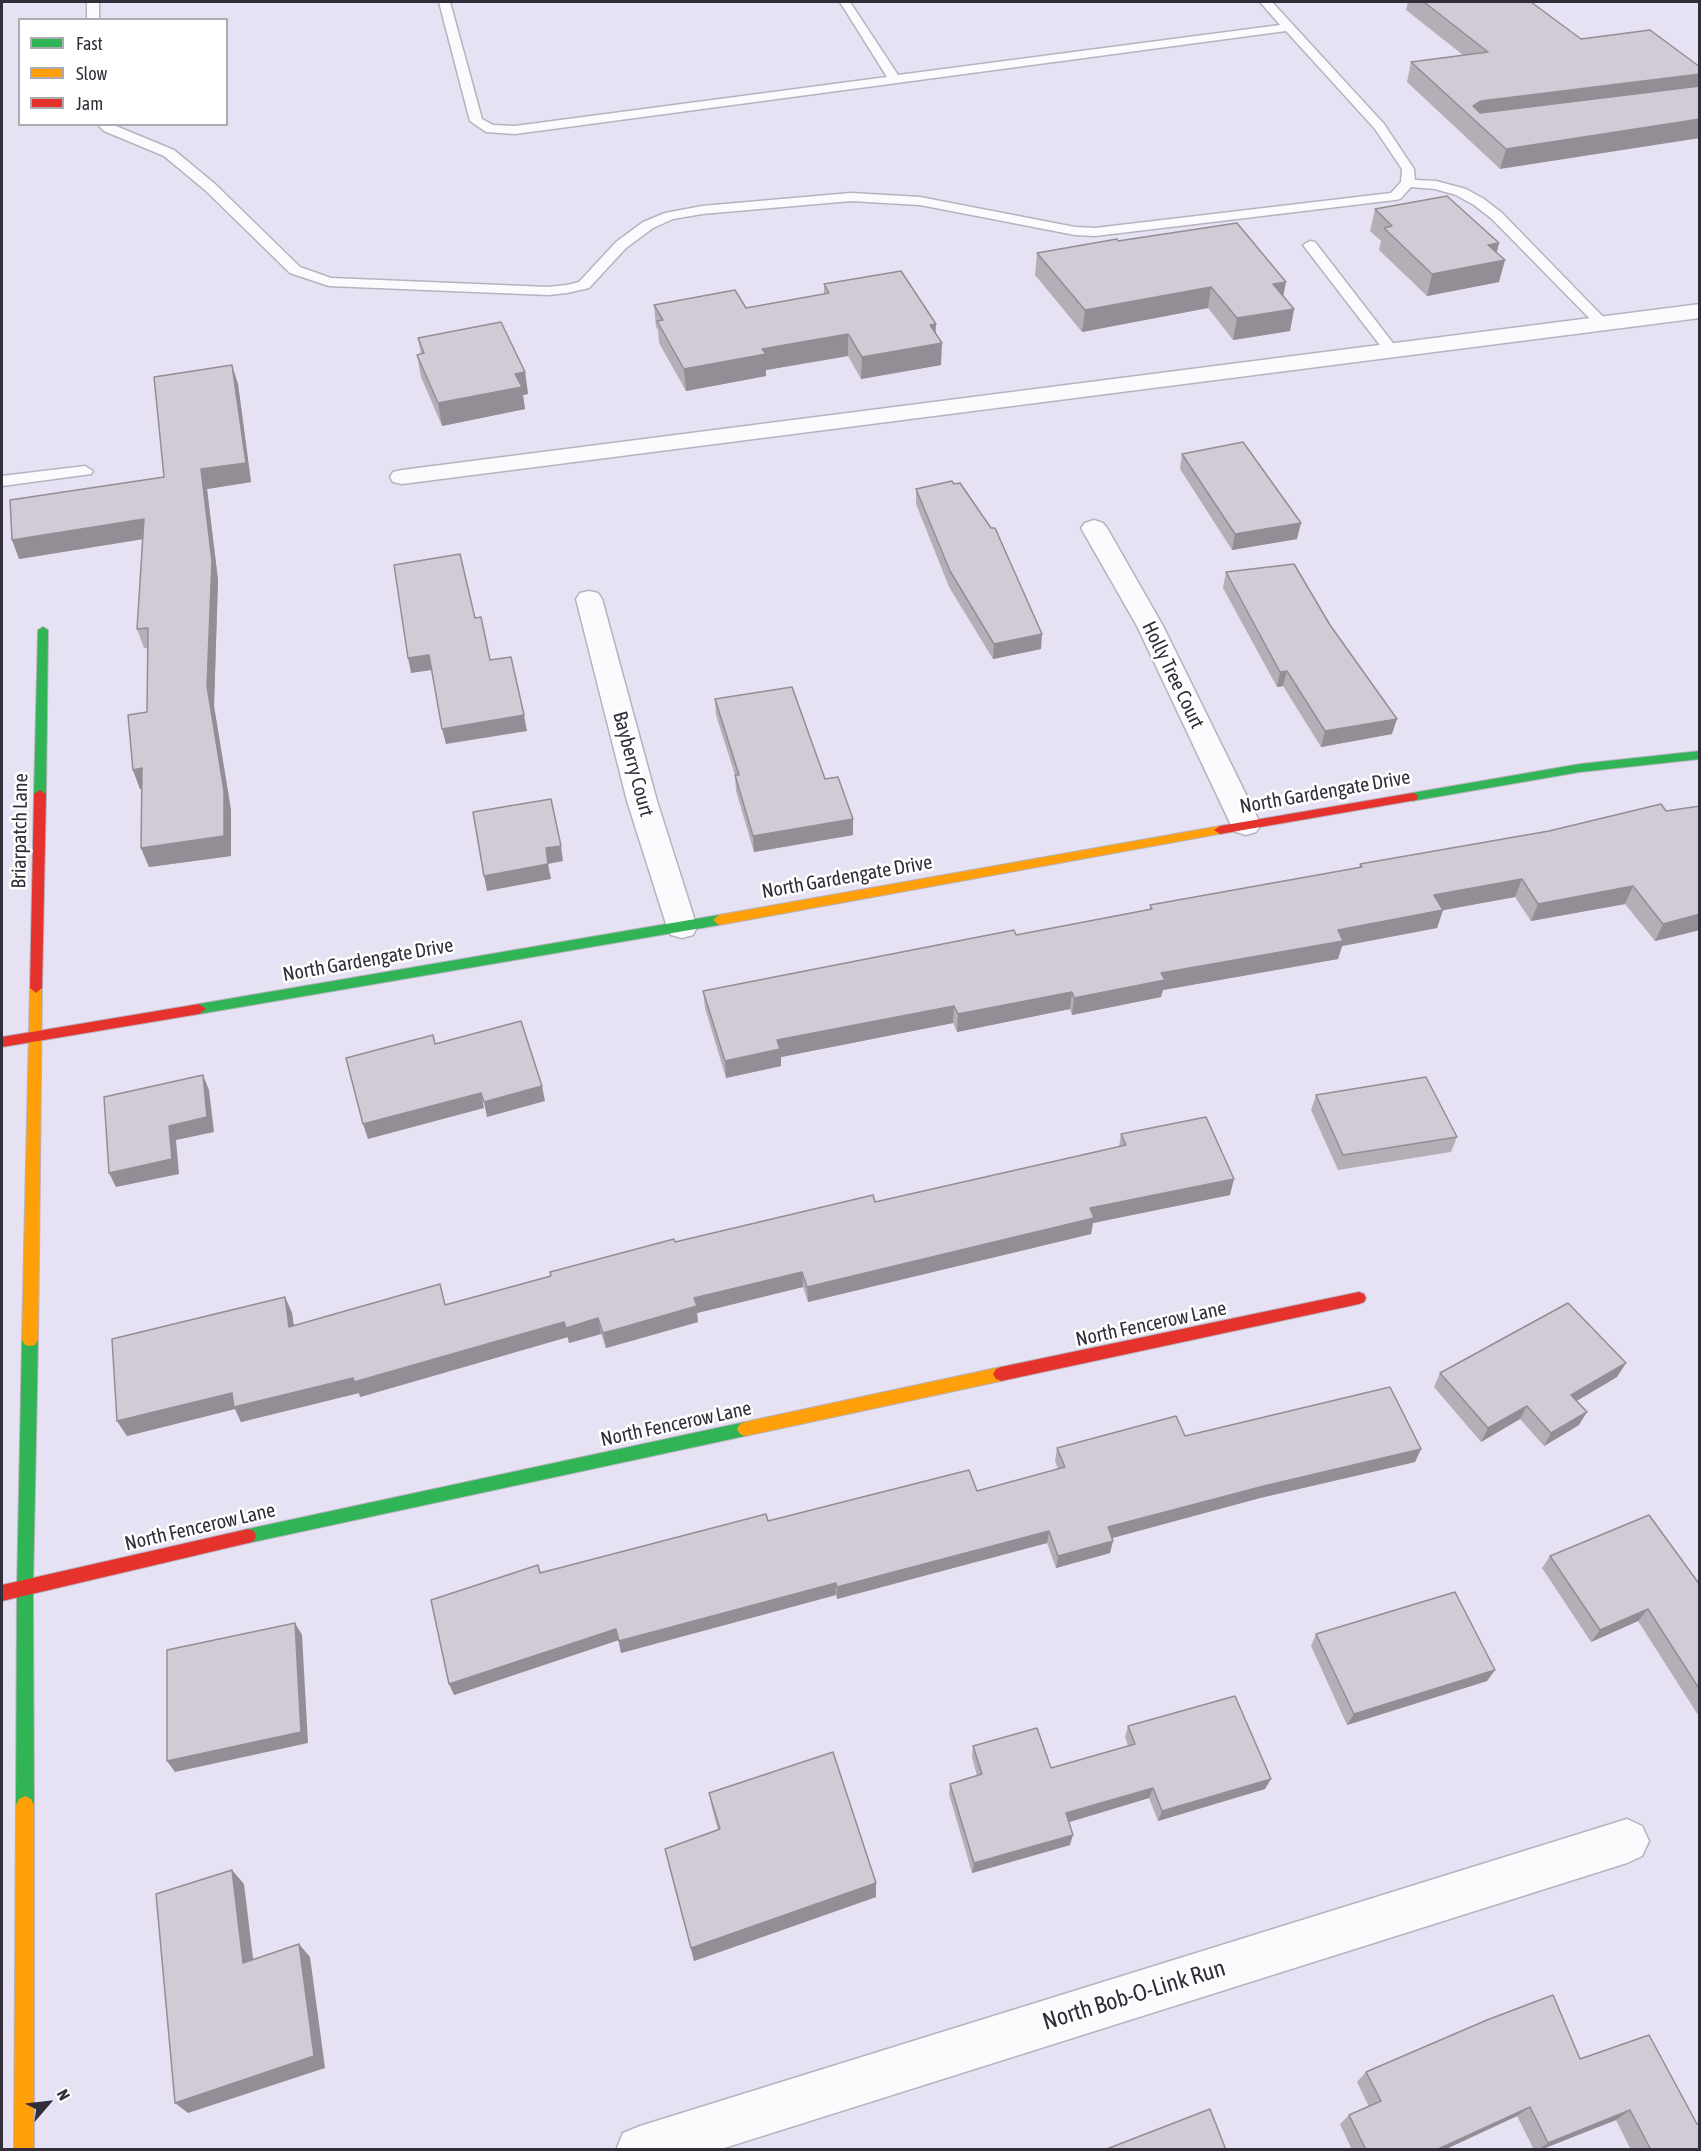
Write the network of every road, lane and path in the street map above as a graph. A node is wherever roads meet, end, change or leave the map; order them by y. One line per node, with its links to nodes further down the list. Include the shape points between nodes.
1 (93, 2): 5 (lane)
2 (444, 2): 7 (lane, via 476,121 490,129 515,130)
3 (845, 2): 7 (lane)
4 (1266, 2): 6 (lane)
5 (93, 18)
6 (1288, 27): 7 (lane); 9 (lane, via 1380,127 1408,169)
7 (895, 80)
8 (106, 126): 9 (lane, via 169,153 295,270 329,282 567,289 584,285 621,245 648,225 702,210 851,197 920,201 1095,232 1372,201 1395,196)
9 (1408, 183): 12 (lane, via 1436,185 1479,202)
10 (1310, 245): 13 (lane)
11 (1700, 311): 12 (street)
12 (1602, 323): 13 (street)
13 (1392, 350): 15 (street)
14 (85, 471): 16 (lane)
15 (402, 477)
16 (2, 481)
17 (1094, 528): 21 (street, Holly Tree Court, via 1150,626)
18 (589, 599): 22 (street, Bayberry Court, via 642,801)
19 (43, 630): 23 (street, Briarpatch Lane)
20 (1700, 755): 21 (street, North Gardengate Drive, via 1580,768)
21 (1246, 825): 22 (street, North Gardengate Drive)
22 (682, 927): 23 (street, North Gardengate Drive)
23 (36, 1036): 24 (street, North Gardengate Drive); 26 (street, Briarpatch Lane)
24 (2, 1042)
25 (1359, 1298): 26 (street, North Fencerow Lane, via 356,1511)
26 (25, 1587): 27 (street, North Fencerow Lane); 29 (street, Briarpatch Lane)
27 (2, 1593)
28 (1628, 1841): 30 (street, North Bob-O-Link Run)
29 (24, 2150)
30 (640, 2150)

